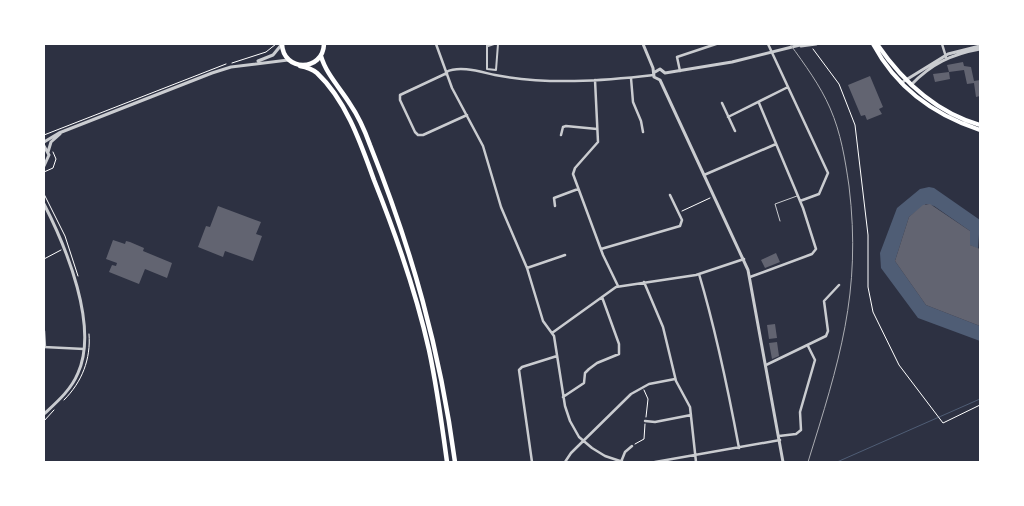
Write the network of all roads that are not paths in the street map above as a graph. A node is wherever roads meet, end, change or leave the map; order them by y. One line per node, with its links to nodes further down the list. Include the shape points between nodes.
1 (282, 44): 22 (main road); 23 (street, via 270,57)
2 (324, 44): 20 (main road)
3 (436, 44): 27 (street)
4 (494, 44): 14 (street)
5 (498, 44): 25 (street, via 496,70)
6 (643, 44): 30 (street)
7 (716, 44): 15 (street)
8 (768, 44): 19 (street)
9 (804, 44): 17 (street)
10 (816, 44): 16 (street)
11 (873, 44): 35 (main road)
12 (877, 44): 32 (main road)
13 (942, 44): 21 (street)
14 (488, 45): 25 (street, via 487,69)
15 (705, 45): 26 (street, via 676,60)
16 (812, 45): 17 (street)
17 (796, 47): 19 (street)
18 (980, 47): 21 (street)
19 (772, 53): 26 (street); 36 (street)
20 (321, 56): 24 (main road, via 312,64); 90 (main road, via 367,138 410,256 440,364)
21 (946, 56): 32 (street); 37 (street)
22 (289, 60): 23 (street); 24 (main road)
23 (242, 65): 43 (street, via 209,74)
24 (300, 66): 89 (main road, via 317,74 338,102 355,132 377,187 425,334)
25 (491, 69): 29 (street)
26 (680, 71): 28 (street)
27 (446, 72): 29 (street, via 456,69); 40 (street); 40 (street, via 400,95 414,132 423,135)
28 (665, 73): 30 (street, via 660,69); 34 (street)
29 (491, 74): 33 (street, via 540,80)
30 (654, 74): 31 (street); 34 (street)
31 (631, 78): 33 (street); 47 (street, via 633,102)
32 (905, 79): 35 (street); 37 (main road)
33 (595, 80): 44 (street)
34 (660, 80): 54 (street)
35 (900, 83): 37 (main road)
36 (788, 87): 38 (street); 58 (street, via 828,173 819,194)
37 (909, 88): 42 (main road, via 942,109); 45 (main road, via 942,114)
38 (759, 103): 41 (street); 50 (street)
39 (722, 104): 41 (street)
40 (467, 115): 65 (street, via 483,146 501,207)
41 (728, 117): 46 (street)
42 (980, 125)
43 (66, 130): 49 (street); 52 (street, via 54,139)
44 (597, 130): 48 (street, via 566,126); 55 (street, via 598,144 574,171)
45 (980, 130)
46 (735, 131)
47 (642, 132)
48 (562, 134)
49 (44, 142)
50 (776, 144): 54 (street); 57 (street)
51 (44, 146): 52 (street)
52 (48, 152): 53 (street)
53 (44, 166)
54 (704, 175): 64 (street)
55 (578, 189): 60 (street, via 554,198); 62 (street)
56 (670, 195): 62 (street, via 682,221 678,227)
57 (798, 195): 58 (street); 61 (lane, via 776,204)
58 (800, 201): 67 (street, via 816,252)
59 (44, 204): 76 (street, via 64,249 78,296)
60 (555, 206)
61 (780, 221)
62 (601, 249): 70 (street)
63 (565, 255): 65 (street)
64 (744, 259): 66 (street); 67 (street)
65 (527, 268): 73 (street, via 543,321)
66 (699, 274): 68 (street); 87 (street, via 716,347 727,378)
67 (750, 277): 78 (street)
68 (644, 282): 70 (street); 79 (street, via 662,327)
69 (839, 285): 74 (street, via 824,301 828,335)
70 (618, 286): 71 (street)
71 (602, 297): 73 (street); 80 (street, via 620,352 589,369 584,383)
72 (44, 331): 75 (street)
73 (552, 333): 77 (street)
74 (808, 346): 78 (street); 84 (street, via 815,360 800,412 801,430)
75 (44, 348): 76 (street)
76 (84, 349): 81 (street, via 74,381)
77 (557, 356): 80 (street); 91 (street, via 519,370)
78 (766, 365): 84 (street)
79 (675, 379): 82 (street, via 688,402); 85 (street, via 642,387 628,396)
80 (563, 397): 85 (street, via 570,421)
81 (44, 414)
82 (691, 416): 83 (street); 88 (street)
83 (645, 421)
84 (779, 438): 87 (street); 96 (street)
85 (583, 441): 92 (street); 93 (street, via 602,455)
86 (632, 446): 93 (street, via 625,452)
87 (739, 448): 88 (street)
88 (696, 456): 94 (street); 95 (street)
89 (447, 462)
90 (455, 462)
91 (532, 462)
92 (565, 462)
93 (622, 462)
94 (656, 462)
95 (696, 462)
96 (783, 462)

